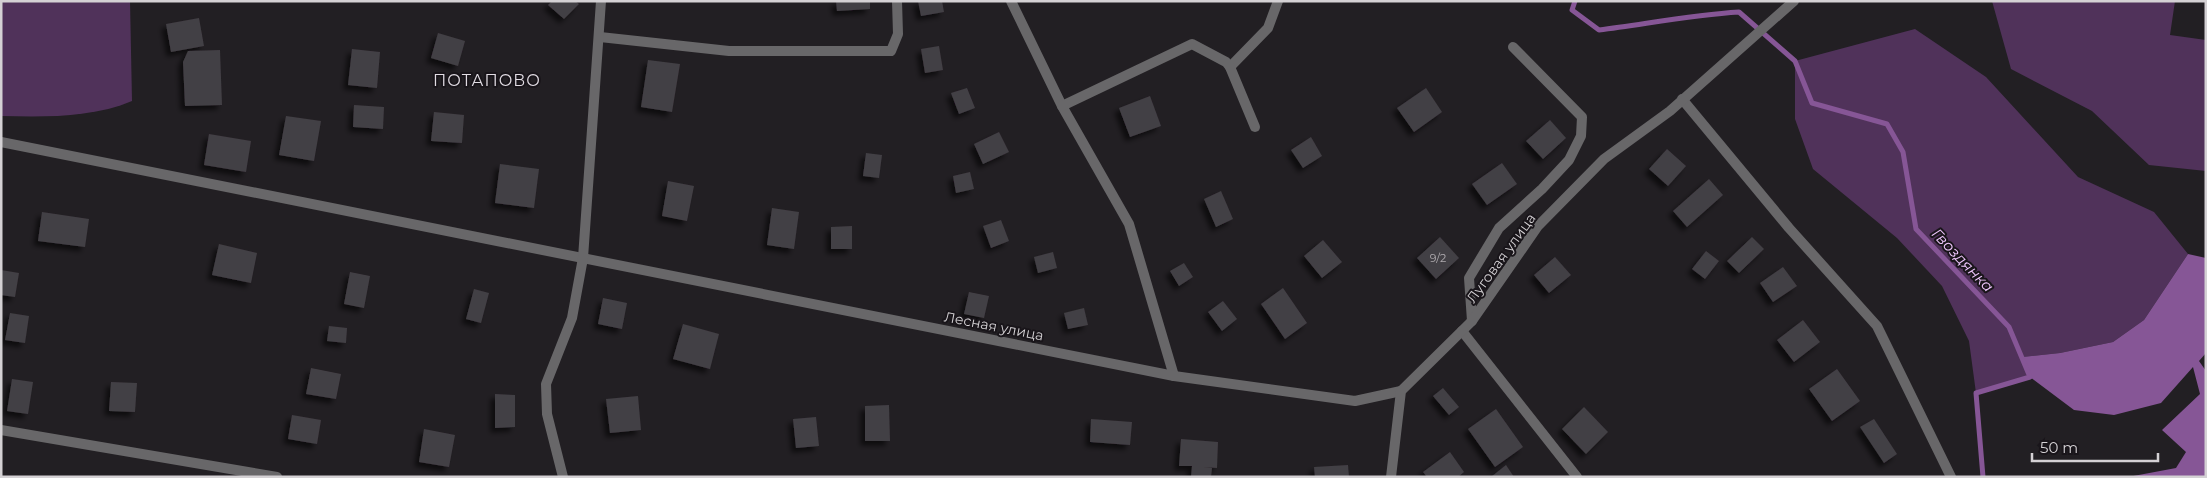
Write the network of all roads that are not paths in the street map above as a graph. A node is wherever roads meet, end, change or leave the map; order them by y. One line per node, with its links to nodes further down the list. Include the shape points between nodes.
1 (601, 1): 6 (street)
2 (897, 1): 6 (street, via 898,34 891,51 729,50)
3 (1011, 1): 10 (street)
4 (1278, 1): 8 (street, via 1268,28)
5 (1794, 1): 9 (street, Луговая улица)
6 (600, 37): 13 (street)
7 (1513, 47): 14 (street, via 1582,117 1581,136 1569,160 1499,228 1469,278)
8 (1230, 67): 10 (street, via 1192,44); 11 (street)
9 (1682, 99): 14 (street, Луговая улица, via 1604,159 1538,226); 23 (street, via 1789,228 1877,326)
10 (1062, 106): 16 (street, via 1129,224)
11 (1255, 128)
12 (1, 142): 13 (street, Лесная улица)
13 (583, 258): 16 (street, Лесная улица); 20 (street, via 572,318 546,384 547,414)
14 (1472, 321): 15 (street, Луговая улица)
15 (1462, 331): 17 (street, Луговая улица); 22 (street)
16 (1174, 376): 17 (street, Лесная улица, via 1355,401)
17 (1401, 392): 21 (street)
18 (1, 430): 19 (street)
19 (277, 477)
20 (563, 477)
21 (1390, 477)
22 (1577, 477)
23 (1951, 477)

